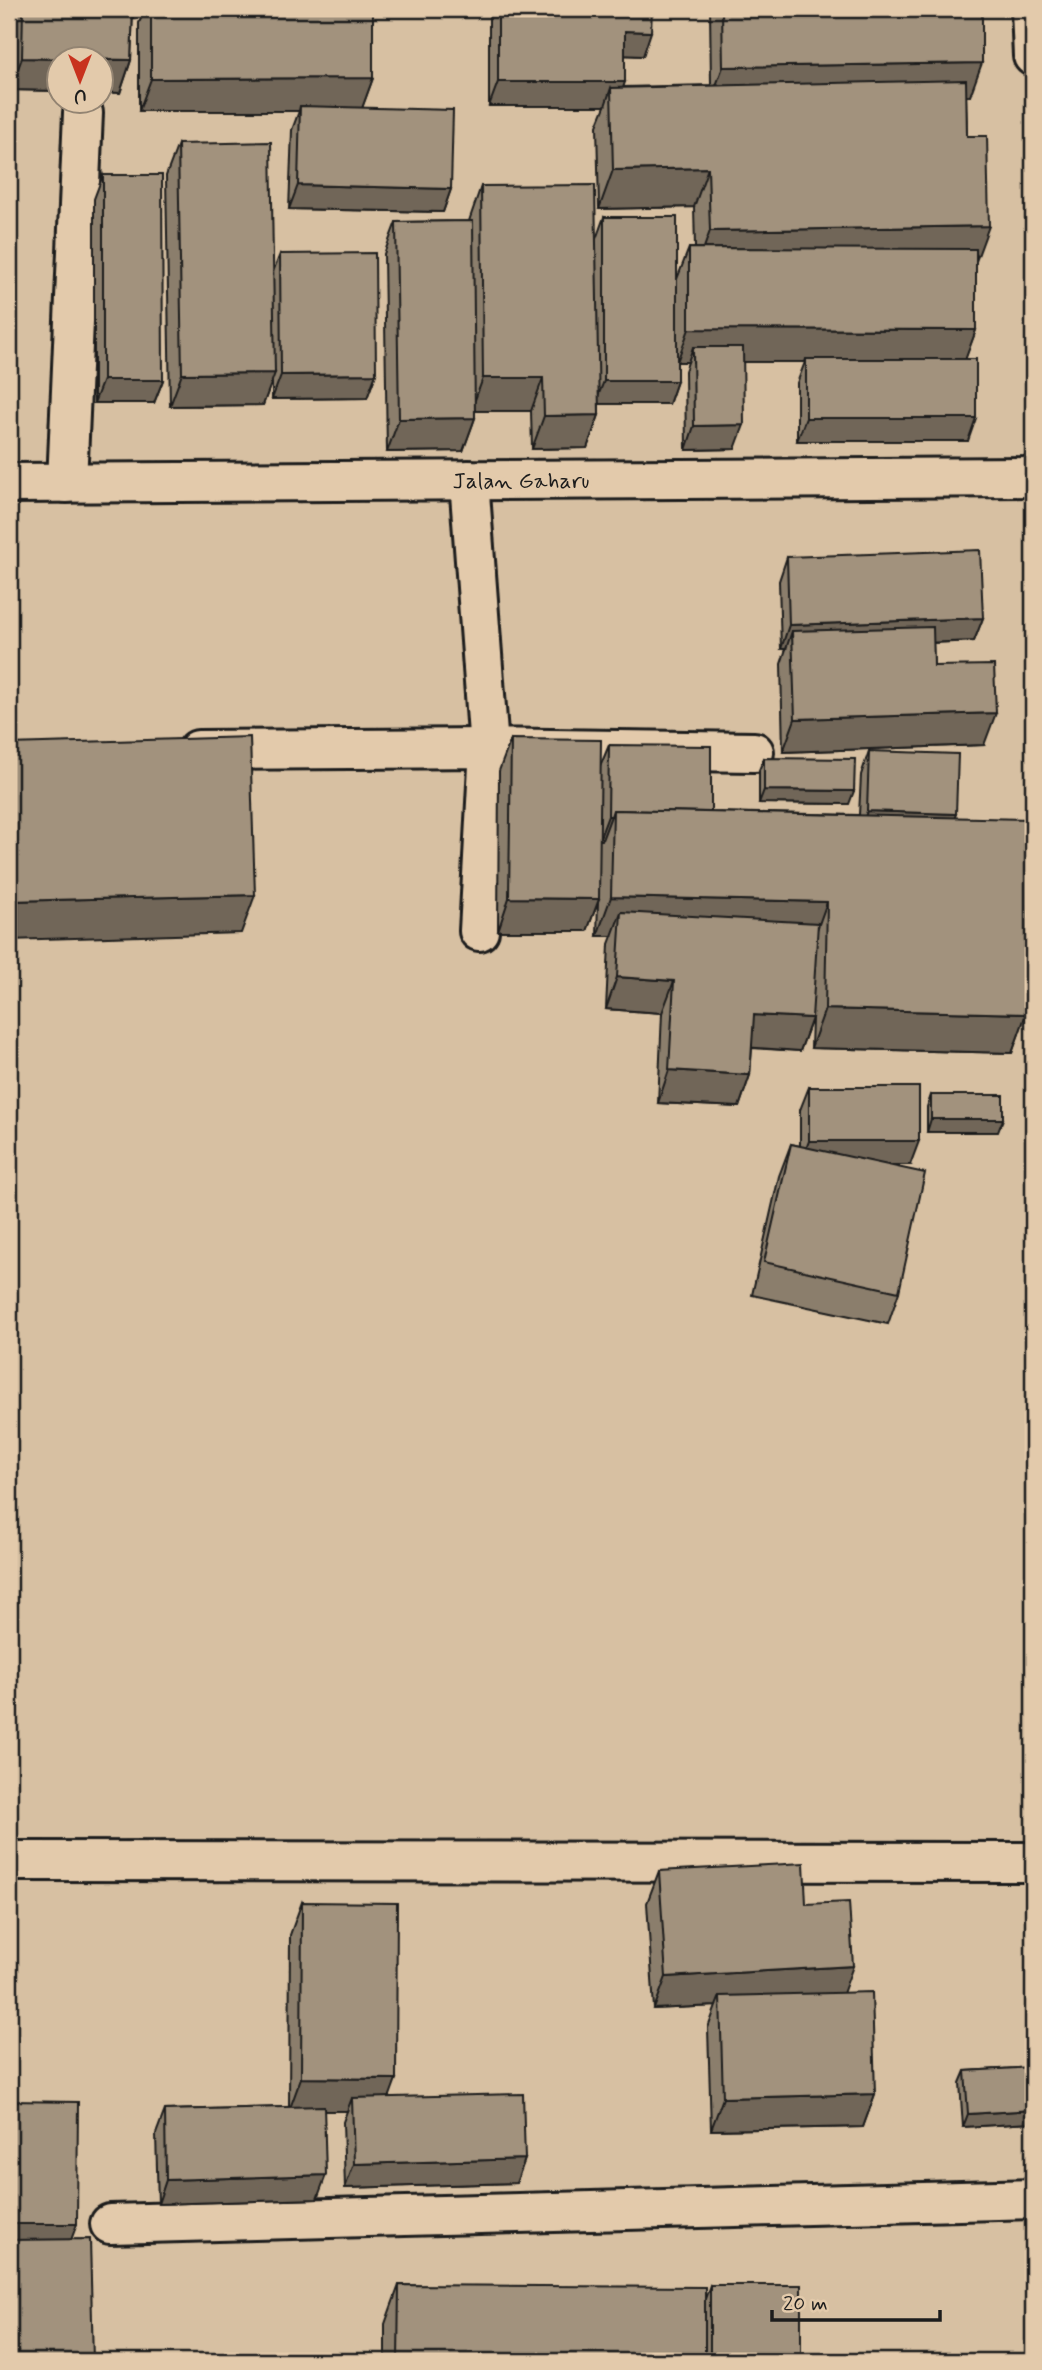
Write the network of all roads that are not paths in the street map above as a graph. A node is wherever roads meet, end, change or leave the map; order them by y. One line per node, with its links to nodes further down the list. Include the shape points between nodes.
1 (1031, 9): 2 (street)
2 (1033, 56)
3 (83, 116): 6 (street)
4 (1033, 477): 5 (street, Jalan Gaharu)
5 (469, 480): 6 (street, Jalan Gaharu); 8 (street)
6 (66, 483): 7 (street, Jalan Gaharu)
7 (9, 484)
8 (489, 748): 9 (street); 10 (street); 11 (street)
9 (184, 750)
10 (754, 752)
11 (479, 930)
12 (9, 1861): 13 (street)
13 (1033, 1862)
14 (1033, 2199): 15 (street)
15 (110, 2224)

